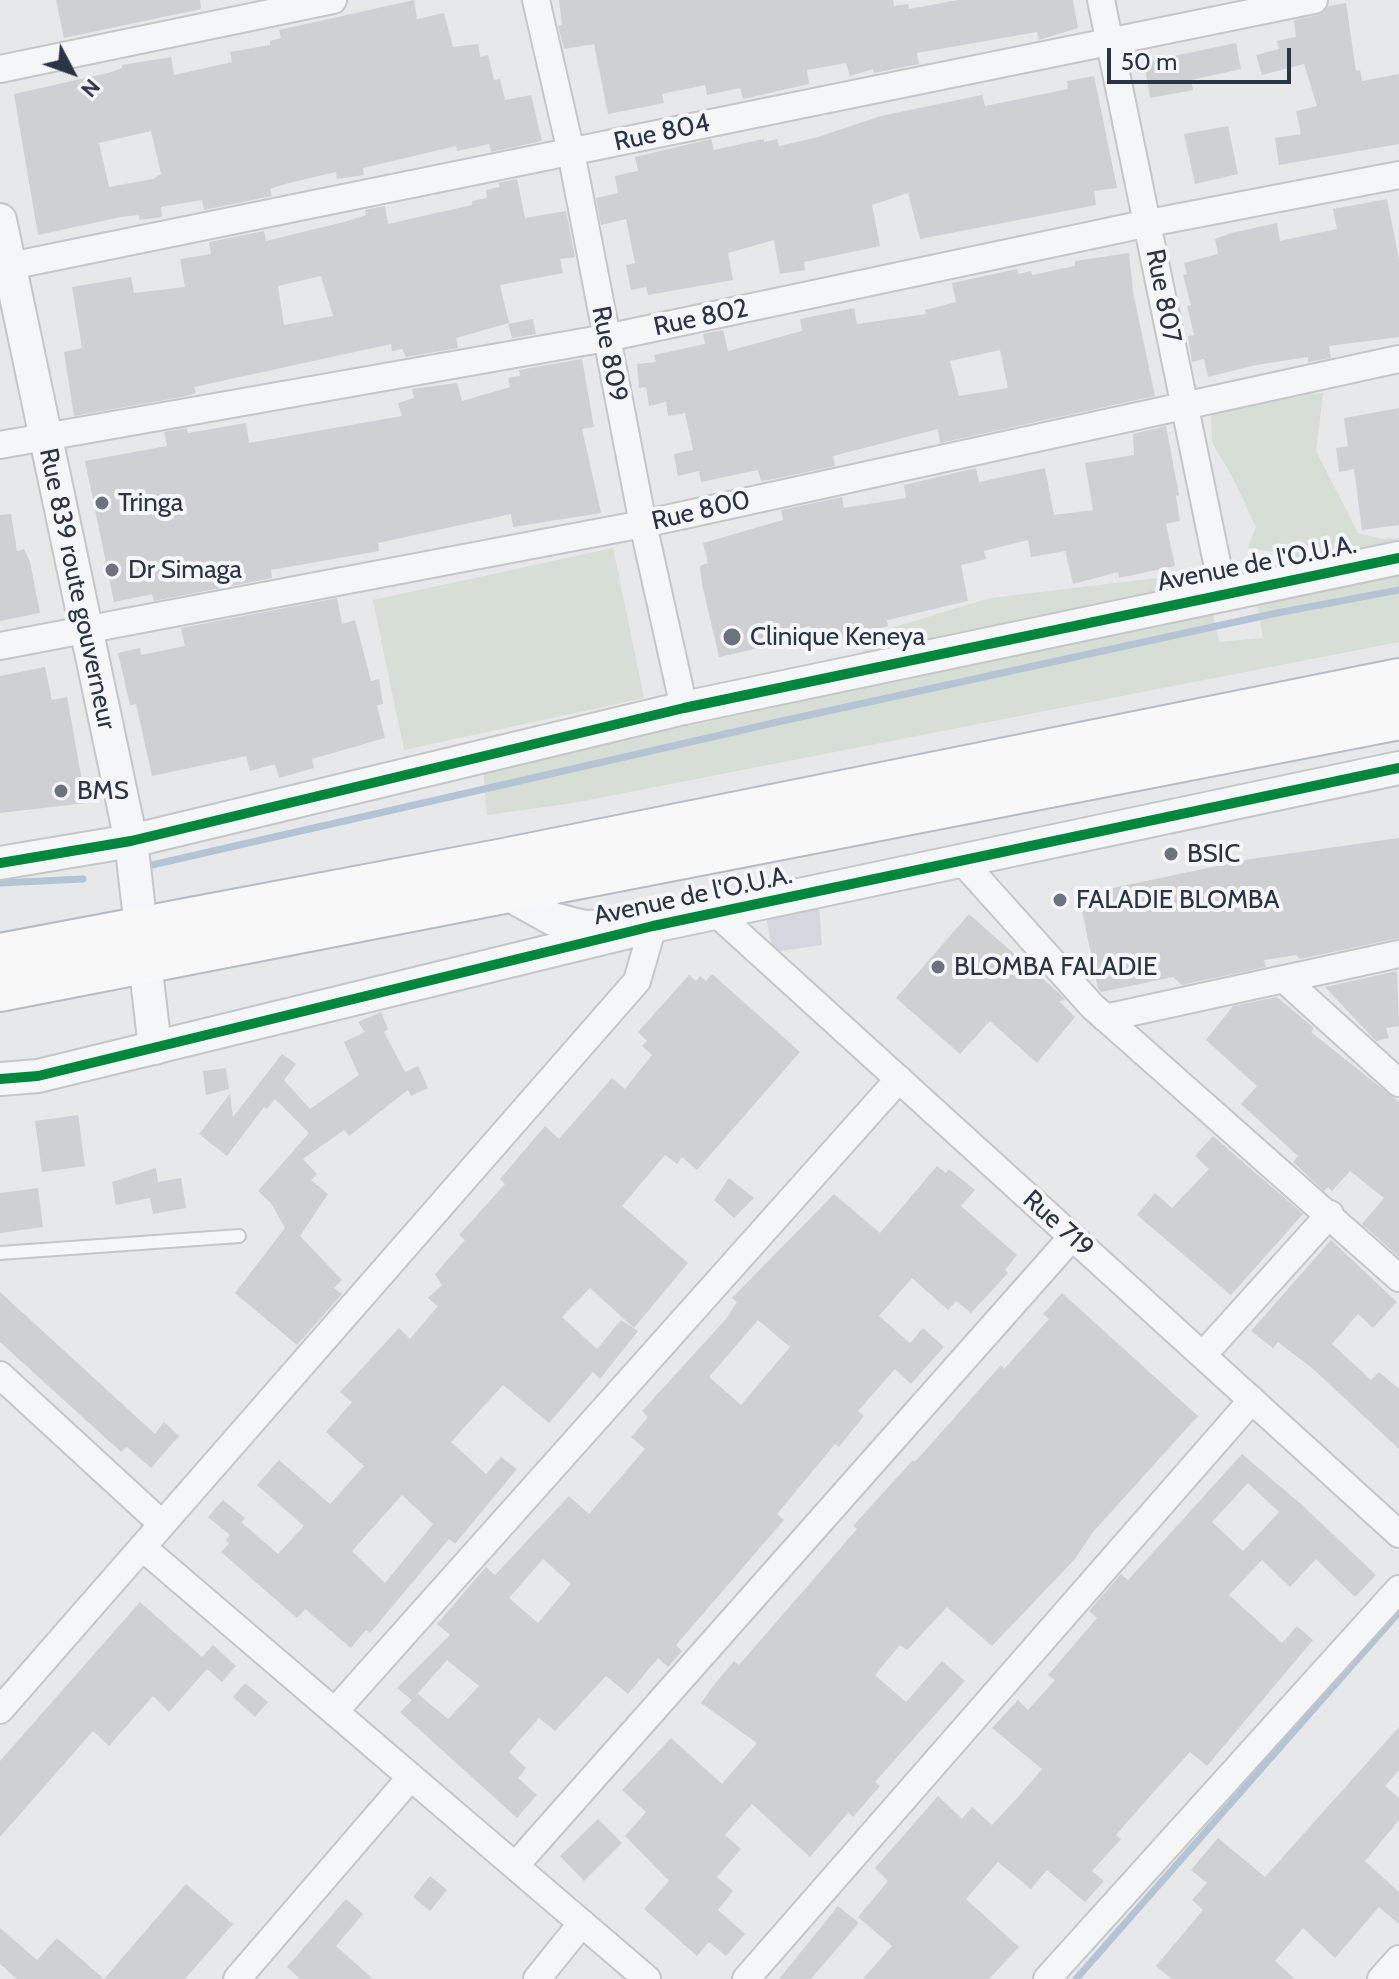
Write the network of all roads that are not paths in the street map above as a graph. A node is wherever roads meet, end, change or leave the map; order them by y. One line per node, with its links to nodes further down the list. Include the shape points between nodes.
1 (333, 0): 6 (street)
2 (536, 0): 7 (street, Rue 809)
3 (1101, 0): 5 (street, Rue 807)
4 (1314, 0): 5 (street, Rue 804)
5 (1110, 42): 7 (street, Rue 804); 10 (street, Rue 807)
6 (0, 69)
7 (571, 152): 11 (street, Rue 804); 12 (street, Rue 809)
8 (1399, 175): 10 (street, Rue 802)
9 (0, 220): 11 (street, Rue 839 route gouverneur)
10 (1149, 223): 12 (street, Rue 802); 14 (street, Rue 807)
11 (10, 266): 15 (street, Rue 839 route gouverneur)
12 (606, 338): 15 (street, Rue 802); 17 (street, Rue 809)
13 (1399, 359): 14 (street, Rue 800)
14 (1184, 404): 17 (street, Rue 800); 19 (street, Rue 807)
15 (44, 436): 16 (street, Rue 802); 20 (street, Rue 839 route gouverneur)
16 (0, 445)
17 (643, 524): 20 (street, Rue 800); 23 (street, Rue 809)
18 (1399, 558): 19 (street, Avenue de l'O.U.A.)
19 (1223, 592): 23 (street, Avenue de l'O.U.A.)
20 (86, 629): 21 (street, Rue 800); 26 (street, Rue 839 route gouverneur)
21 (0, 646)
22 (1399, 680): 32 (highway, Avenue de l'O.U.A., via 504,860)
23 (684, 708): 26 (street, Avenue de l'O.U.A.)
24 (1399, 718): 29 (highway, Avenue de l'O.U.A.)
25 (1399, 768): 27 (street, Avenue de l'O.U.A.)
26 (131, 841): 28 (street, Avenue de l'O.U.A.); 32 (street, Rue 839 route gouverneur)
27 (961, 860): 30 (street, Avenue de l'O.U.A.); 37 (street)
28 (0, 863)
29 (506, 893): 31 (street, via 553,919 584,927); 32 (highway, Avenue de l'O.U.A.)
30 (717, 914): 31 (street, Avenue de l'O.U.A.); 40 (street, Rue 719)
31 (653, 926): 38 (street, Avenue de l'O.U.A.); 50 (street, via 637,981)
32 (144, 943): 34 (highway, Avenue de l'O.U.A.); 36 (highway, Avenue de l'O.U.A.); 38 (street, Rue 839 route gouverneur)
33 (1399, 954): 35 (street)
34 (0, 955)
35 (1284, 979): 37 (street); 41 (street)
36 (0, 990)
37 (1105, 1018): 42 (street)
38 (155, 1048): 39 (street, Avenue de l'O.U.A., via 38,1076)
39 (0, 1079)
40 (899, 1079): 44 (street, Rue 719); 55 (street)
41 (1399, 1083)
42 (1330, 1214): 46 (street); 47 (street)
43 (239, 1236): 45 (lane)
44 (1072, 1237): 47 (street, Rue 719); 57 (street)
45 (0, 1253)
46 (1399, 1278)
47 (1203, 1355): 49 (street, Rue 719)
48 (0, 1375): 50 (street)
49 (1252, 1400): 51 (street, Rue 719); 63 (street)
50 (162, 1524): 52 (street)
51 (1399, 1534)
52 (142, 1547): 54 (street); 55 (street)
53 (1399, 1589): 64 (street)
54 (0, 1710)
55 (335, 1711): 56 (street)
56 (411, 1777): 57 (street); 60 (street)
57 (515, 1866): 58 (street)
58 (582, 1923): 61 (street); 62 (street)
59 (1399, 1959): 65 (street)
60 (237, 1979)
61 (537, 1979)
62 (647, 1979)
63 (746, 1979)
64 (1047, 1979)
65 (1381, 1979)

